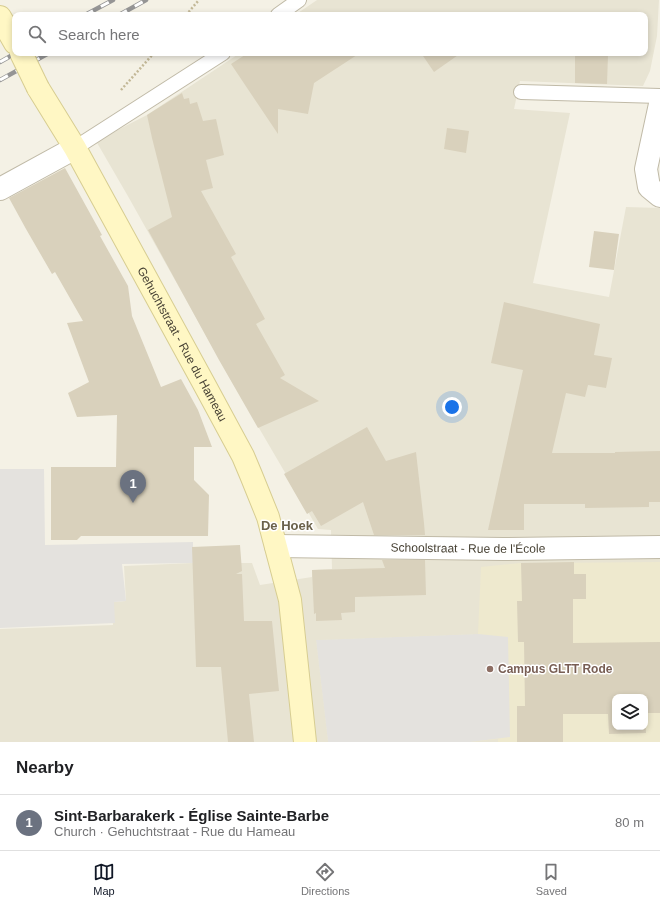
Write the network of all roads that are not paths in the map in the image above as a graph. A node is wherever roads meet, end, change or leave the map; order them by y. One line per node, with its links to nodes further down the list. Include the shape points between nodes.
1 (299, 0): 2 (lane)
2 (282, 12)
3 (0, 17): 4 (street)
4 (12, 38)
5 (22, 56): 10 (street, Gehuchtstraat - Rue du Hameau, bridge, via 38,88)
6 (218, 56): 10 (lane)
7 (521, 92): 8 (lane)
8 (660, 96)
9 (660, 104): 12 (street, via 646,169 649,187)
10 (75, 148): 11 (street); 13 (street, Gehuchtstraat - Rue du Hameau, via 243,456 268,517)
11 (0, 189)
12 (660, 196)
13 (276, 546): 14 (street, Schoolstraat - Rue de l'École, via 502,549); 15 (street, Gehuchtstraat - Rue du Hameau, via 290,600)
14 (660, 547)
15 (305, 742)

